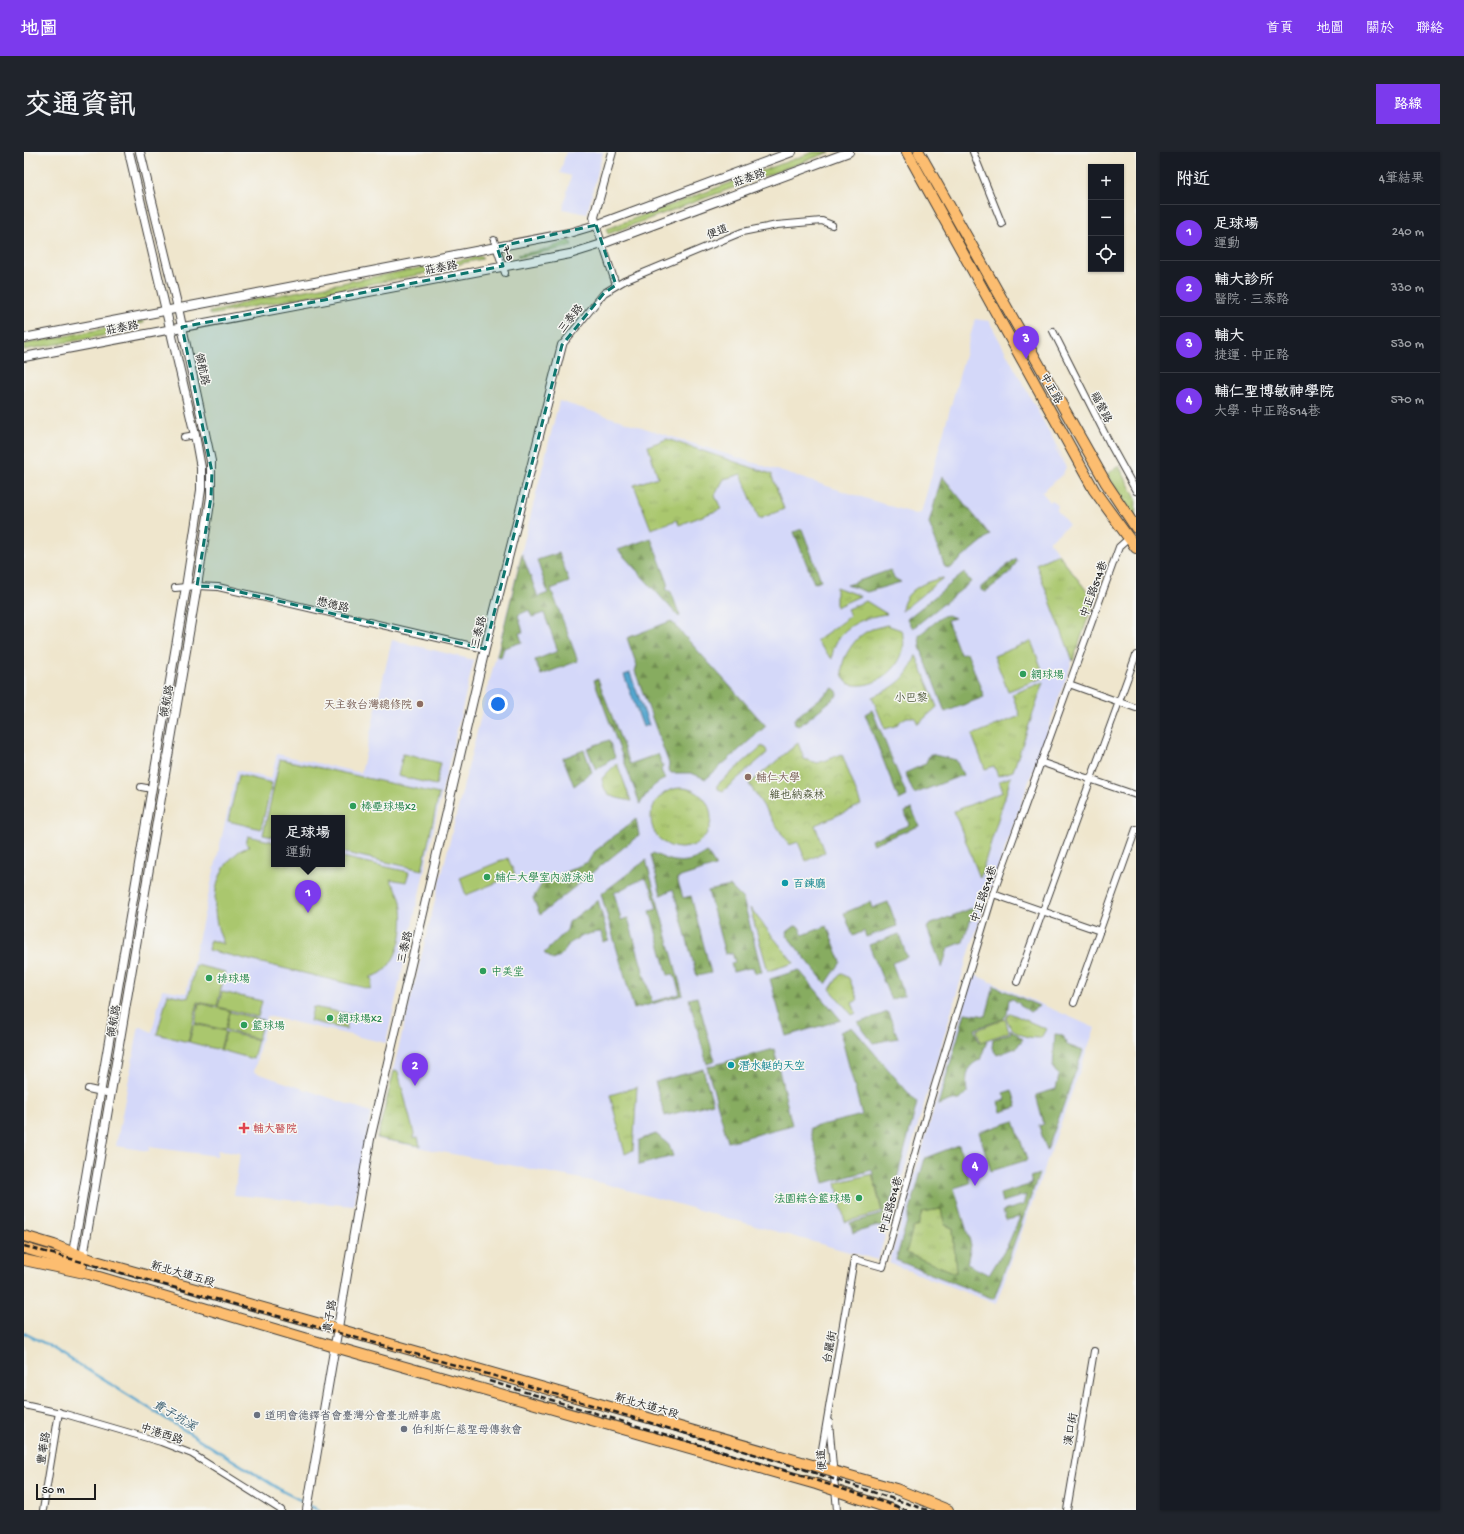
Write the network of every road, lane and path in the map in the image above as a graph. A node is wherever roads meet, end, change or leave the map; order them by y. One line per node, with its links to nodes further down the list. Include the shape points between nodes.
1 (129, 152): 17 (street, 領航路)
2 (140, 152): 16 (street, 領航路)
3 (612, 152): 10 (street, via 594,217)
4 (792, 152): 10 (street, 莊泰路)
5 (849, 152): 13 (street, 莊泰路)
6 (907, 152): 27 (main road, 中正路)
7 (919, 152): 26 (main road, 中正路)
8 (973, 152): 9 (street)
9 (1002, 224)
10 (596, 225): 12 (street, 莊泰路, via 568,233); 13 (street)
11 (832, 225): 15 (street, 便道, via 822,221 777,225 742,232)
12 (496, 244): 14 (street, 7-8); 16 (street, 莊泰路)
13 (602, 244): 14 (street, 莊泰路); 15 (street)
14 (504, 270): 18 (street, 莊泰路)
15 (616, 285): 22 (street, 三泰路, via 604,293)
16 (178, 308): 17 (street, 莊泰路); 18 (street, 領航路)
17 (166, 310): 19 (street, 領航路); 21 (street, 莊泰路)
18 (182, 327): 19 (street, 莊泰路); 32 (street, 領航路, via 212,472 211,497)
19 (171, 329): 23 (street, 莊泰路); 24 (street, 領航路)
20 (1053, 331): 28 (street, 福營路)
21 (24, 338)
22 (562, 346): 35 (street, 三泰路)
23 (24, 357)
24 (195, 435): 25 (street); 33 (street, 領航路, via 200,462 201,490)
25 (184, 437)
26 (1098, 470): 27 (main road); 29 (main road, 中正路)
27 (1087, 477): 30 (main road, 中正路)
28 (1136, 491)
29 (1136, 528)
30 (1132, 536): 31 (main road, 中正路); 37 (street, 中正路514巷, via 1118,547)
31 (1136, 548)
32 (197, 586): 33 (street, 懋德路); 35 (street, 懋德路, via 218,588); 53 (street, 領航路)
33 (186, 587): 34 (street, 懋德路); 43 (street, 領航路)
34 (175, 588)
35 (485, 649): 54 (street, 三泰路)
36 (1136, 655): 38 (street)
37 (1068, 684): 38 (street); 40 (street, 中正路514巷)
38 (1119, 702): 39 (street); 41 (street)
39 (1136, 708)
40 (1040, 762): 41 (street); 46 (street, 中正路514巷)
41 (1091, 779): 44 (street); 47 (street)
42 (141, 787): 43 (street)
43 (152, 789): 52 (street, 領航路)
44 (1136, 795)
45 (1136, 829): 48 (street)
46 (993, 894): 47 (street); 60 (street, 中正路514巷)
47 (1043, 912): 48 (street); 49 (street)
48 (1100, 931): 50 (street)
49 (1017, 982)
50 (1074, 1003)
51 (88, 1089): 52 (street)
52 (100, 1092): 53 (street); 57 (street, 領航路)
53 (111, 1094): 59 (street, 領航路)
54 (370, 1139): 62 (street, 貴子路)
55 (24, 1236): 57 (main road)
56 (24, 1248): 59 (main road, 新北大道五段)
57 (72, 1253): 59 (main road)
58 (24, 1260): 61 (main road)
59 (86, 1260): 61 (main road); 62 (main road, 新北大道五段)
60 (883, 1267): 66 (street, 台麗街, via 854,1260)
61 (89, 1274): 63 (main road)
62 (338, 1329): 63 (street, 貴子路); 68 (main road, 新北大道六段)
63 (335, 1347): 70 (main road); 73 (street, 貴子路)
64 (1094, 1351): 77 (street, 漢口街)
65 (24, 1406): 67 (street, 中港西路)
66 (829, 1408): 68 (street, 台麗街); 69 (street, 便道)
67 (59, 1412): 71 (street, 豐華路); 72 (street, 中港西路, via 161,1442 192,1454)
68 (819, 1467): 69 (main road, 新北大道六段)
69 (832, 1471): 70 (street, 便道); 76 (main road, 新北大道六段, via 896,1489)
70 (834, 1490): 74 (street, 便道); 75 (main road)
71 (43, 1510)
72 (281, 1510)
73 (307, 1510)
74 (837, 1510)
75 (894, 1510)
76 (948, 1510)
77 (1067, 1510)

